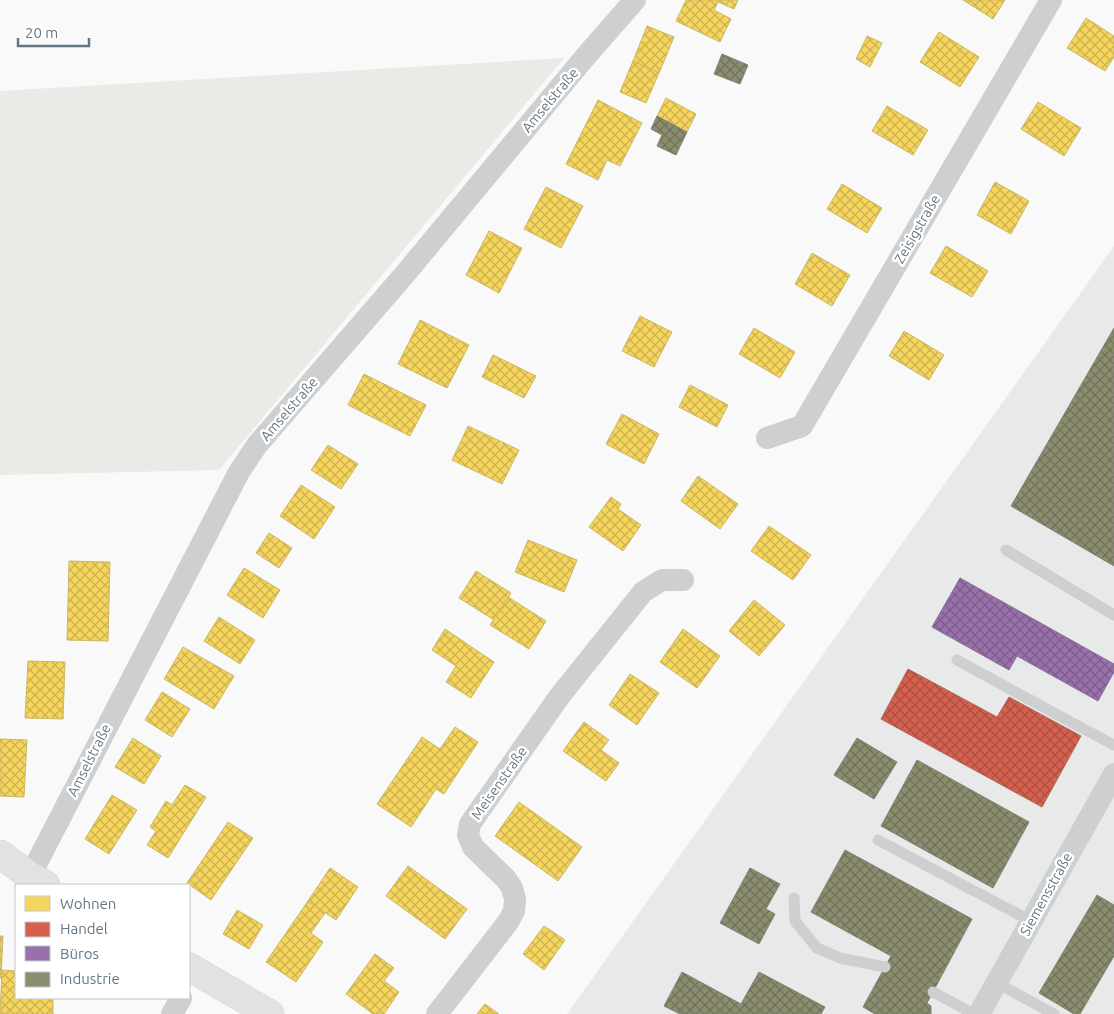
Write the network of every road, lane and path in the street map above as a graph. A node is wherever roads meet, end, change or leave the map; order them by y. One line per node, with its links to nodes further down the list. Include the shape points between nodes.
1 (635, 0): 12 (street, Amselstraße, via 239,472)
2 (1051, 0): 3 (street, Zeisigstraße, via 802,426)
3 (768, 438)
4 (1006, 550): 6 (lane)
5 (683, 580): 22 (street, Meisenstraße, via 662,580 643,592 560,697 470,824 468,835 473,847 512,888 514,911)
6 (1114, 616)
7 (957, 660): 8 (lane)
8 (1114, 744)
9 (1114, 774): 14 (street, Siemensstraße)
10 (878, 840): 14 (lane)
11 (0, 854): 12 (street)
12 (38, 881)
13 (794, 898): 15 (lane, via 795,921 817,948 840,958)
14 (1031, 921): 17 (street, Siemensstraße)
15 (885, 967)
16 (191, 974): 21 (street)
17 (997, 983): 24 (street, Siemensstraße); 25 (lane)
18 (933, 992): 23 (lane)
19 (180, 999): 20 (street)
20 (172, 1014)
21 (270, 1014)
22 (437, 1014)
23 (974, 1014)
24 (979, 1014)
25 (1054, 1014)

